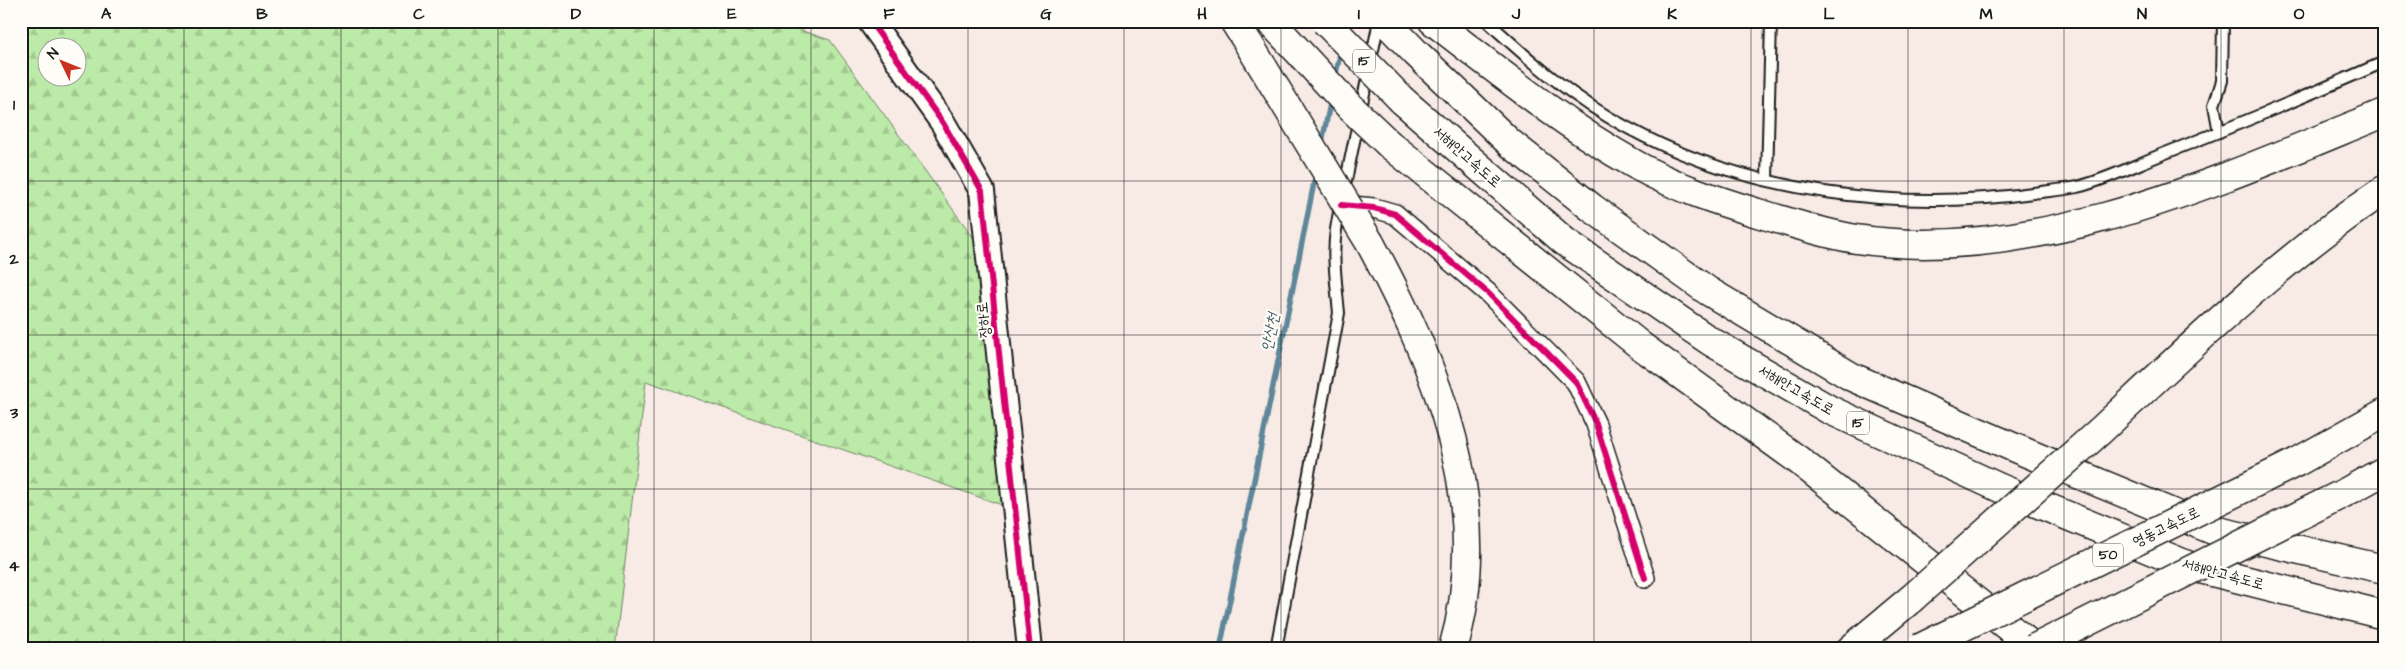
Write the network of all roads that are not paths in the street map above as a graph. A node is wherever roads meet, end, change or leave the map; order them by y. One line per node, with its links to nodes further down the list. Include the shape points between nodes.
1 (870, 21): 23 (street, 장하로, via 943,123 982,191)
2 (1234, 21): 25 (highway, bridge, via 1370,243 1404,306 1444,403 1458,460 1465,510 1466,570 1459,629)
3 (1270, 21): 27 (highway, bridge, via 1389,144 1641,346 1797,459)
4 (1325, 21): 21 (highway, 서해안고속도로 / 15, bridge, via 1402,100 1564,241 1710,341 1830,410 1992,484 2192,567)
5 (1379, 21): 16 (lane)
6 (1385, 21): 19 (highway, via 1510,142 1592,208 1708,291 1852,376 2213,530)
7 (1433, 21): 12 (highway, via 1570,125 1638,166 1709,199 1856,239 1930,244 2011,238 2098,219 2290,152)
8 (1487, 21): 14 (lane, via 1561,85 1625,127 1686,155)
9 (1771, 21): 14 (lane)
10 (2223, 21): 13 (lane, via 2222,81 2214,105)
11 (2384, 62): 13 (lane)
12 (2384, 113)
13 (2219, 132): 14 (lane, via 2078,186 2006,197 1947,201 1890,199 1832,193)
14 (1767, 180)
15 (2384, 190): 26 (highway, bridge, via 2278,270)
16 (1341, 205): 20 (street, via 1395,214 1488,293 1576,382 1596,424); 24 (lane, via 1334,233 1333,256 1338,313)
17 (2384, 413): 22 (highway, 영동고속도로 / 50, bridge, via 2297,462)
18 (2384, 471): 27 (highway, bridge)
19 (2384, 569)
20 (1645, 578)
21 (2384, 615)
22 (1919, 648)
23 (1030, 649)
24 (1276, 649)
25 (1453, 649)
26 (1851, 649)
27 (2035, 649)

